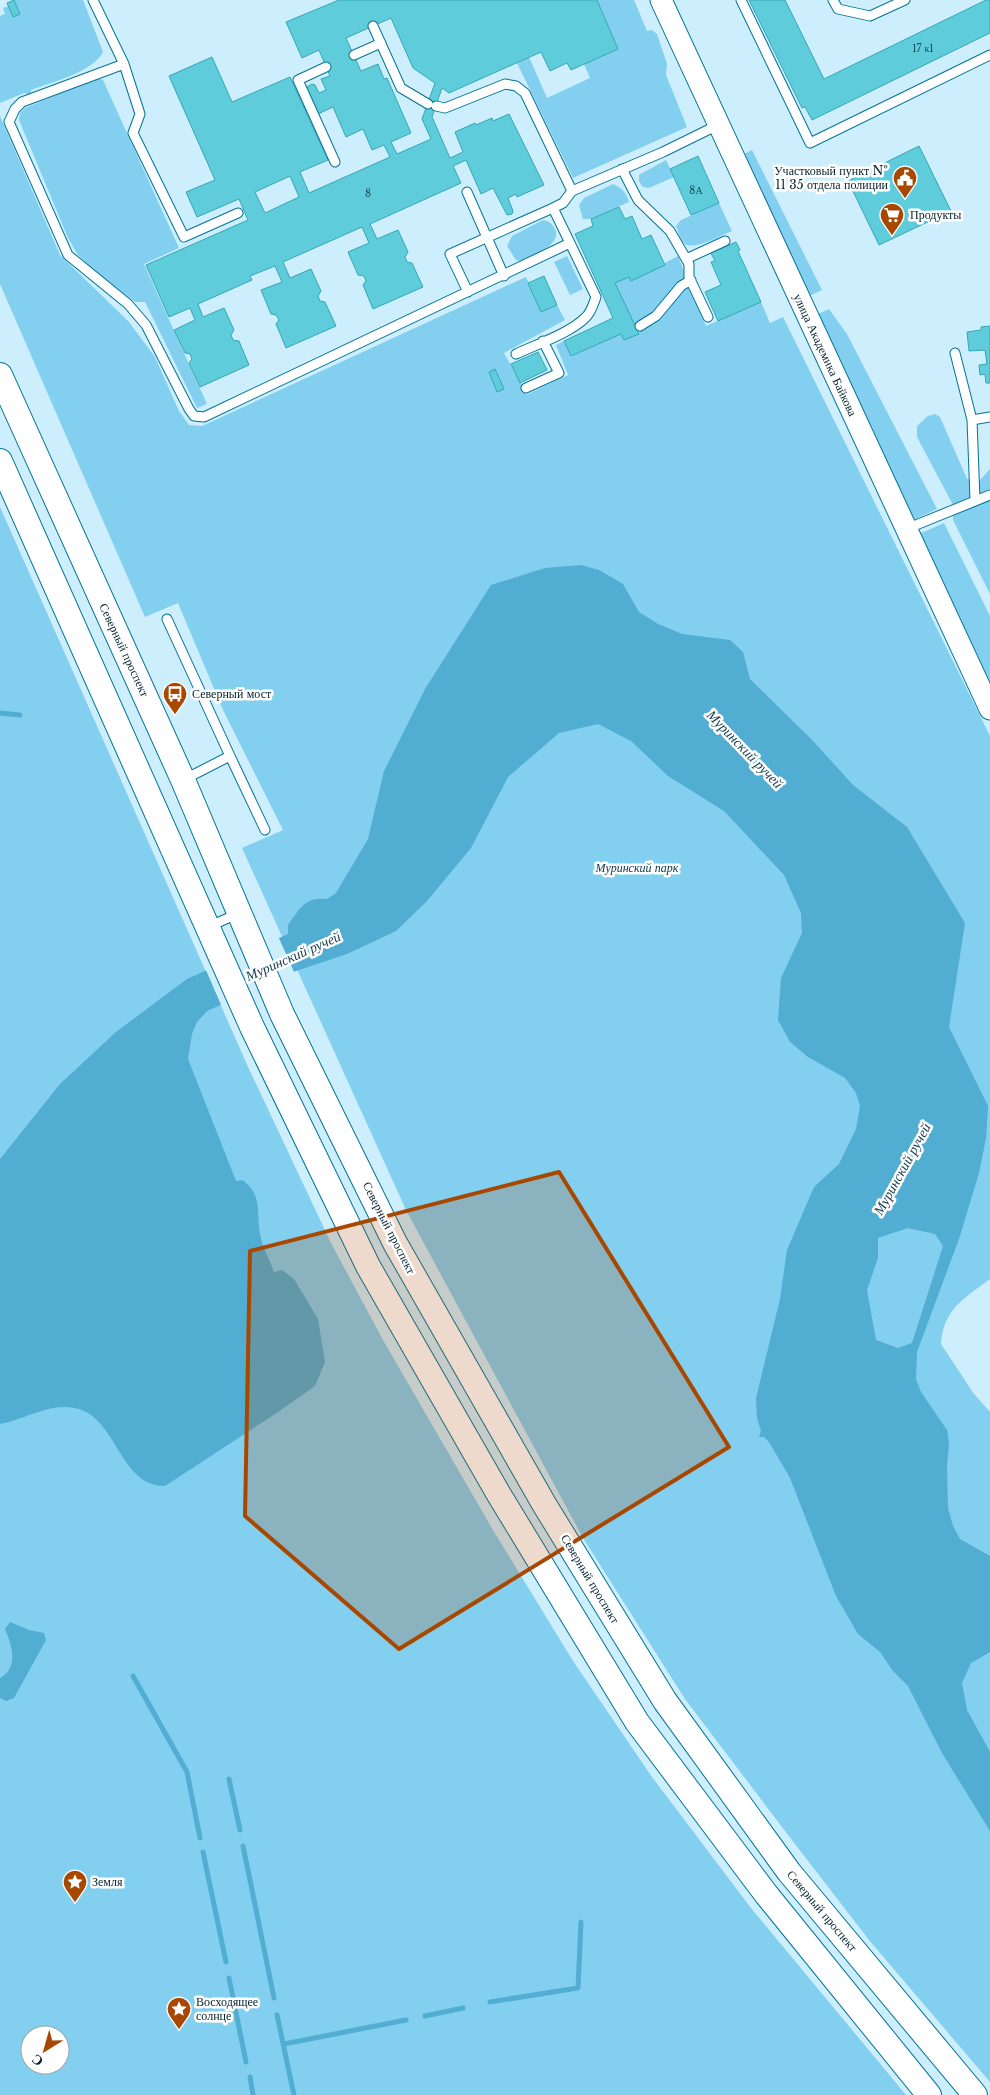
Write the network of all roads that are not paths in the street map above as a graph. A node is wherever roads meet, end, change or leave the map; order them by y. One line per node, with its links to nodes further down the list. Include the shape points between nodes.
1 (93, 0): 10 (lane)
2 (661, 0): 12 (street, улица Академика Байкова)
3 (741, 0): 9 (lane, via 810,143)
4 (833, 0): 5 (lane, via 838,9 870,16)
5 (906, 0)
6 (373, 26): 7 (lane)
7 (381, 43): 8 (lane); 15 (lane, via 401,88 432,105 445,108 505,84 524,92)
8 (354, 55)
9 (990, 55)
10 (124, 64): 18 (lane, via 140,114 133,133 184,237); 25 (lane, via 22,102 15,108 9,122 68,255 128,304 146,325 194,416 204,417)
11 (326, 67): 13 (lane, via 298,80)
12 (719, 125): 14 (lane); 38 (street, улица Академика Байкова)
13 (335, 162)
14 (622, 169): 15 (lane); 22 (lane, via 638,200 670,231)
15 (572, 191): 17 (lane)
16 (467, 192): 19 (lane)
17 (553, 208): 19 (lane); 21 (lane)
18 (238, 213)
19 (488, 237): 23 (lane); 25 (lane, via 450,254)
20 (724, 242): 22 (lane)
21 (570, 243): 23 (lane); 28 (lane, via 596,297 585,318)
22 (686, 259): 24 (lane)
23 (504, 276): 25 (lane)
24 (691, 280): 26 (lane); 27 (lane, via 656,316)
25 (468, 292)
26 (708, 317)
27 (640, 326)
28 (543, 341): 30 (lane); 32 (lane, via 559,373)
29 (955, 353): 34 (lane)
30 (516, 354)
31 (0, 375): 42 (main road, Северный проспект)
32 (526, 388)
33 (990, 417): 34 (lane)
34 (972, 420): 37 (lane)
35 (0, 461): 45 (main road)
36 (990, 495): 37 (lane)
37 (975, 500): 38 (lane)
38 (905, 529): 40 (street, улица Академика Байкова)
39 (167, 619): 41 (lane)
40 (990, 709)
41 (230, 756): 42 (lane); 43 (lane)
42 (182, 780): 44 (main road, Северный проспект)
43 (265, 830)
44 (241, 919): 45 (lane); 47 (main road, Северный проспект, via 282,1014 396,1243 544,1504 665,1701 789,1872)
45 (211, 933): 46 (main road, via 252,1027 368,1266 498,1493 637,1722 766,1894)
46 (929, 2095)
47 (975, 2095)

